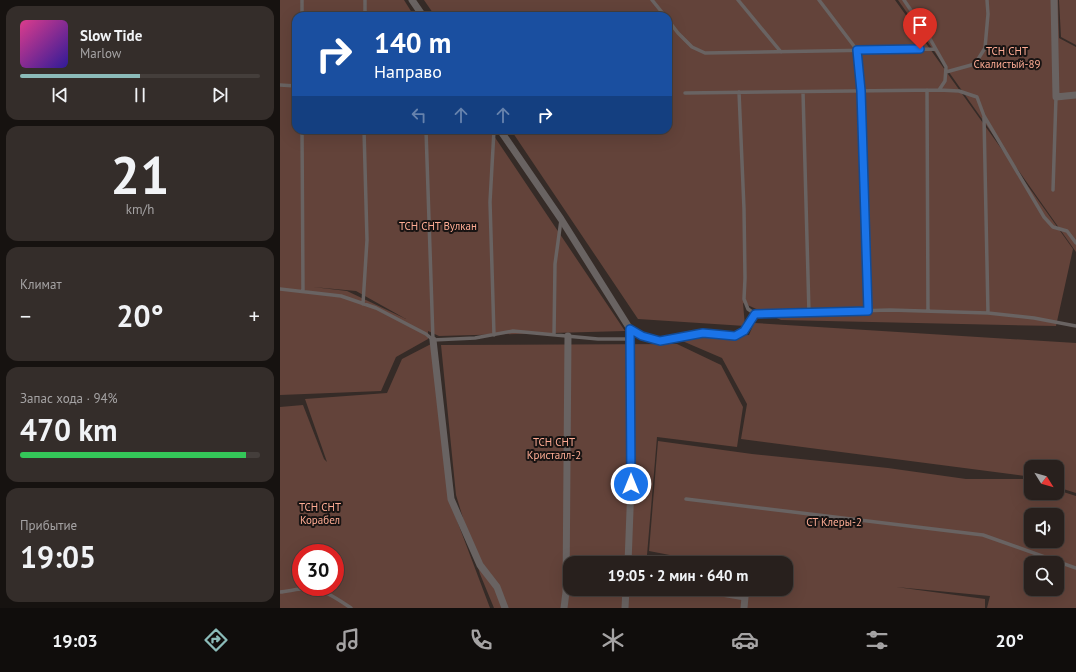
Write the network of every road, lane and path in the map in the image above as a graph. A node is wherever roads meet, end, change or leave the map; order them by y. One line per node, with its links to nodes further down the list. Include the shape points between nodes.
1 (302, 0): 10 (lane)
2 (365, 0): 11 (lane)
3 (412, 0): 12 (street)
4 (652, 0): 13 (lane)
5 (738, 0): 17 (lane)
6 (819, 0): 16 (lane)
7 (904, 0): 15 (lane)
8 (987, 0): 18 (lane, via 985,48 975,64)
9 (1054, 0): 28 (street)
10 (302, 12)
11 (365, 12)
12 (420, 12)
13 (662, 12)
14 (672, 25): 17 (lane, via 692,47 706,53)
15 (935, 49): 16 (lane); 18 (lane, via 946,67)
16 (857, 50): 17 (lane); 23 (lane)
17 (781, 52)
18 (946, 72): 22 (lane, via 945,82)
19 (280, 86): 20 (lane)
20 (292, 86)
21 (927, 90): 22 (lane); 23 (lane); 42 (lane)
22 (939, 90): 29 (lane, via 959,91 977,97)
23 (861, 91): 25 (lane); 41 (lane)
24 (739, 92): 25 (lane); 26 (lane); 45 (lane, via 744,209 744,299 748,309)
25 (803, 92): 43 (lane)
26 (685, 93)
27 (1076, 95): 28 (street)
28 (1056, 97): 35 (lane)
29 (984, 116): 37 (lane, via 1044,217 1053,227 1067,231); 44 (lane)
30 (302, 134): 39 (lane)
31 (364, 134): 40 (lane, via 367,240)
32 (426, 134): 52 (lane)
33 (494, 134): 48 (lane, via 490,202)
34 (503, 134): 36 (street)
35 (1053, 190)
36 (561, 219): 47 (street); 49 (lane, via 555,264)
37 (1076, 243)
38 (280, 289): 39 (lane)
39 (303, 291): 40 (lane, via 341,296)
40 (362, 304): 52 (lane, via 426,334)
41 (868, 311): 42 (lane); 43 (lane)
42 (928, 311): 44 (lane)
43 (808, 313): 45 (lane)
44 (988, 313): 46 (lane)
45 (755, 314): 47 (lane, via 744,331 735,336 703,333 660,341 642,336)
46 (1076, 326)
47 (630, 329): 51 (street)
48 (494, 335): 49 (lane, via 513,331); 52 (lane)
49 (554, 335): 50 (lane)
50 (568, 336): 51 (lane); 61 (street)
51 (630, 339): 54 (street, via 631,484)
52 (433, 340): 60 (street, via 451,499 480,565 497,587)
53 (686, 499): 55 (lane, via 983,535)
54 (628, 556)
55 (1076, 568)
56 (280, 592): 59 (lane, via 316,589)
57 (626, 596): 62 (street)
58 (739, 596): 63 (street, via 745,597)
59 (351, 608)
60 (505, 608)
61 (564, 608)
62 (625, 608)
63 (744, 608)

